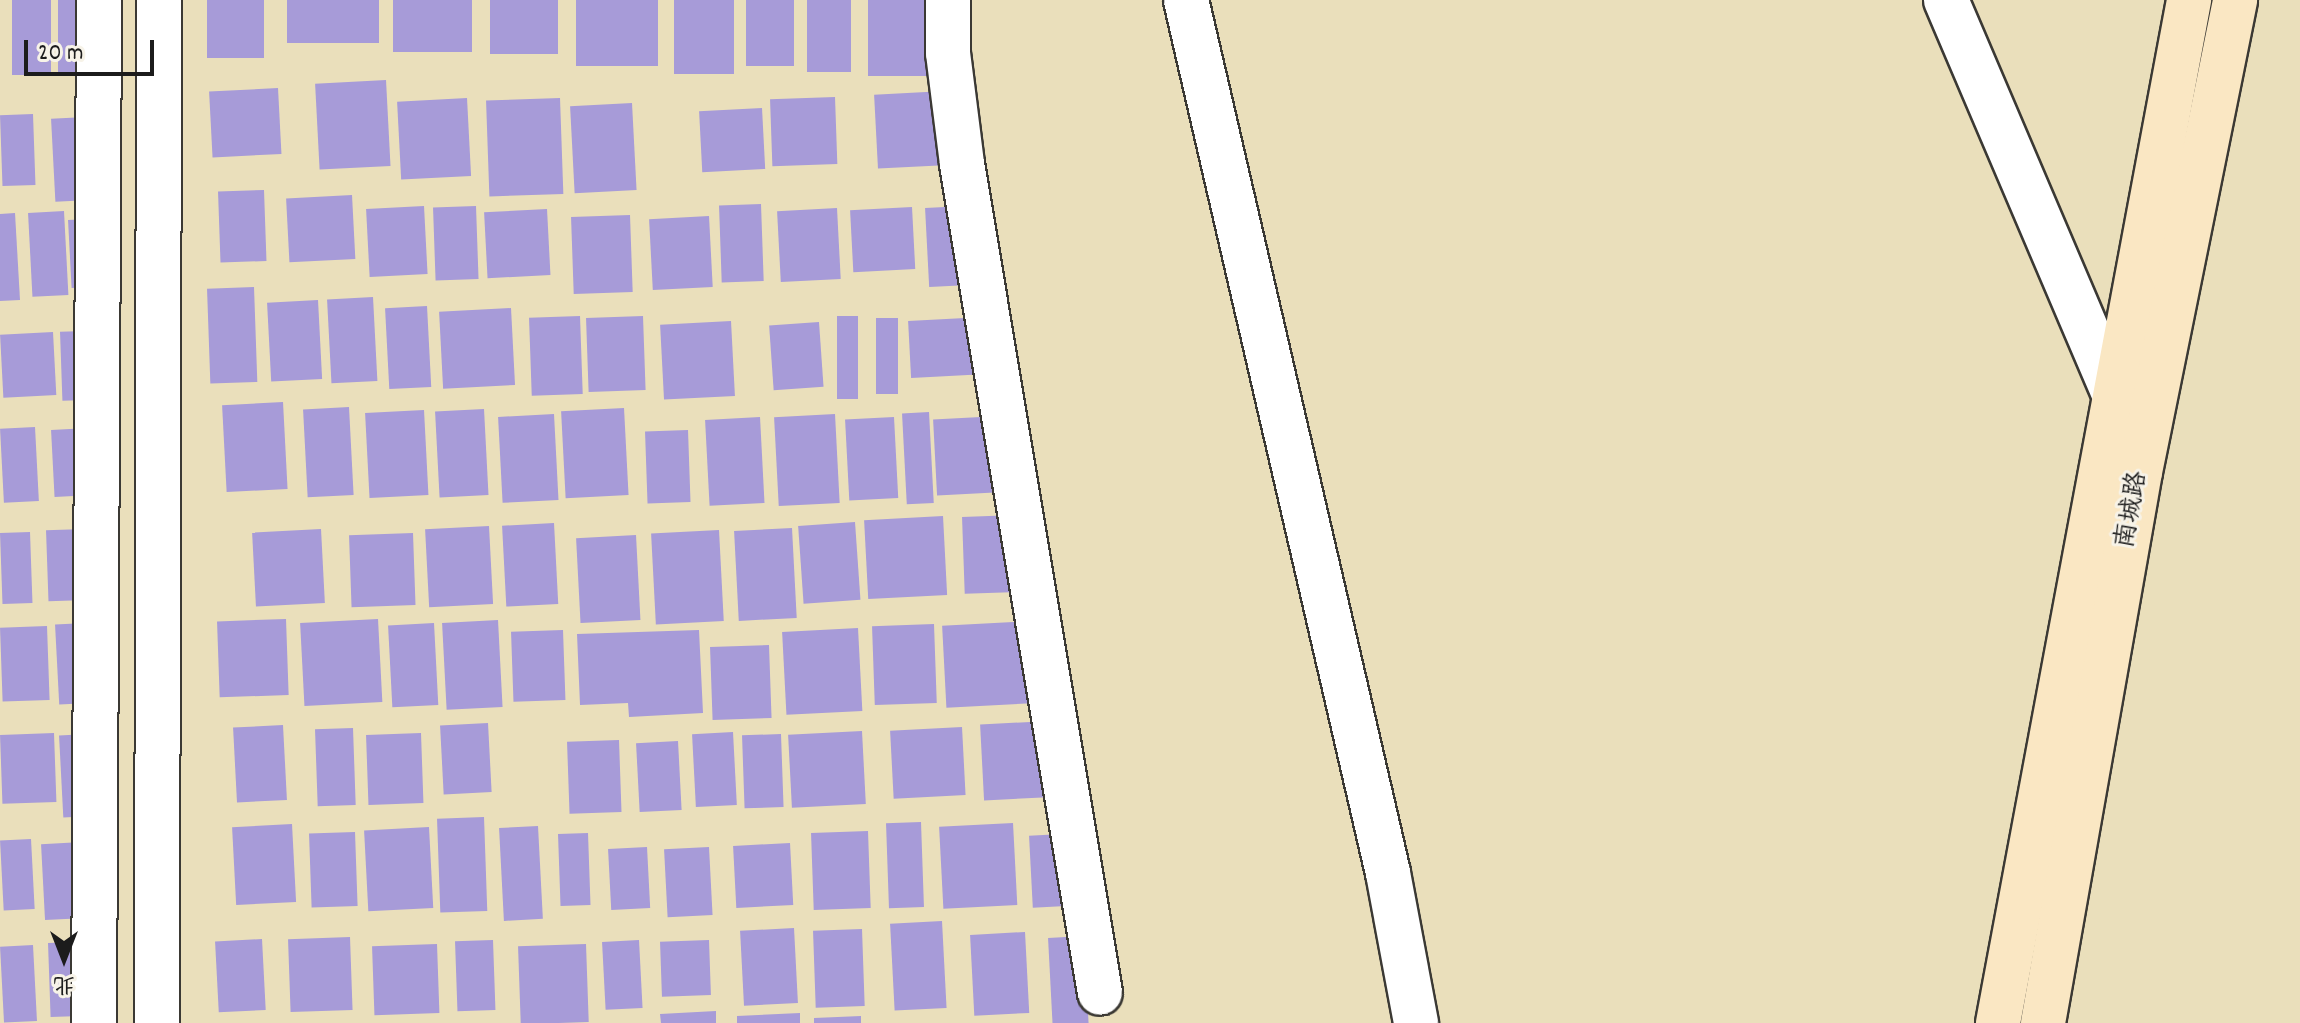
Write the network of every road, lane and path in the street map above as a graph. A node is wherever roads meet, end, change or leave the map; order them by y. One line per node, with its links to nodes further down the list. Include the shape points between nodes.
1 (99, 0): 10 (street)
2 (159, 0): 11 (street)
3 (948, 0): 9 (street, via 948,53 962,164)
4 (1186, 0): 12 (street, via 1388,873)
5 (1946, 0): 8 (street)
6 (2189, 0): 8 (street, 南城路)
7 (2235, 0): 14 (street, 南城路, via 2140,472)
8 (2114, 393): 13 (street, 南城路)
9 (1100, 993)
10 (94, 1023)
11 (157, 1023)
12 (1416, 1023)
13 (1998, 1023)
14 (2043, 1023)

